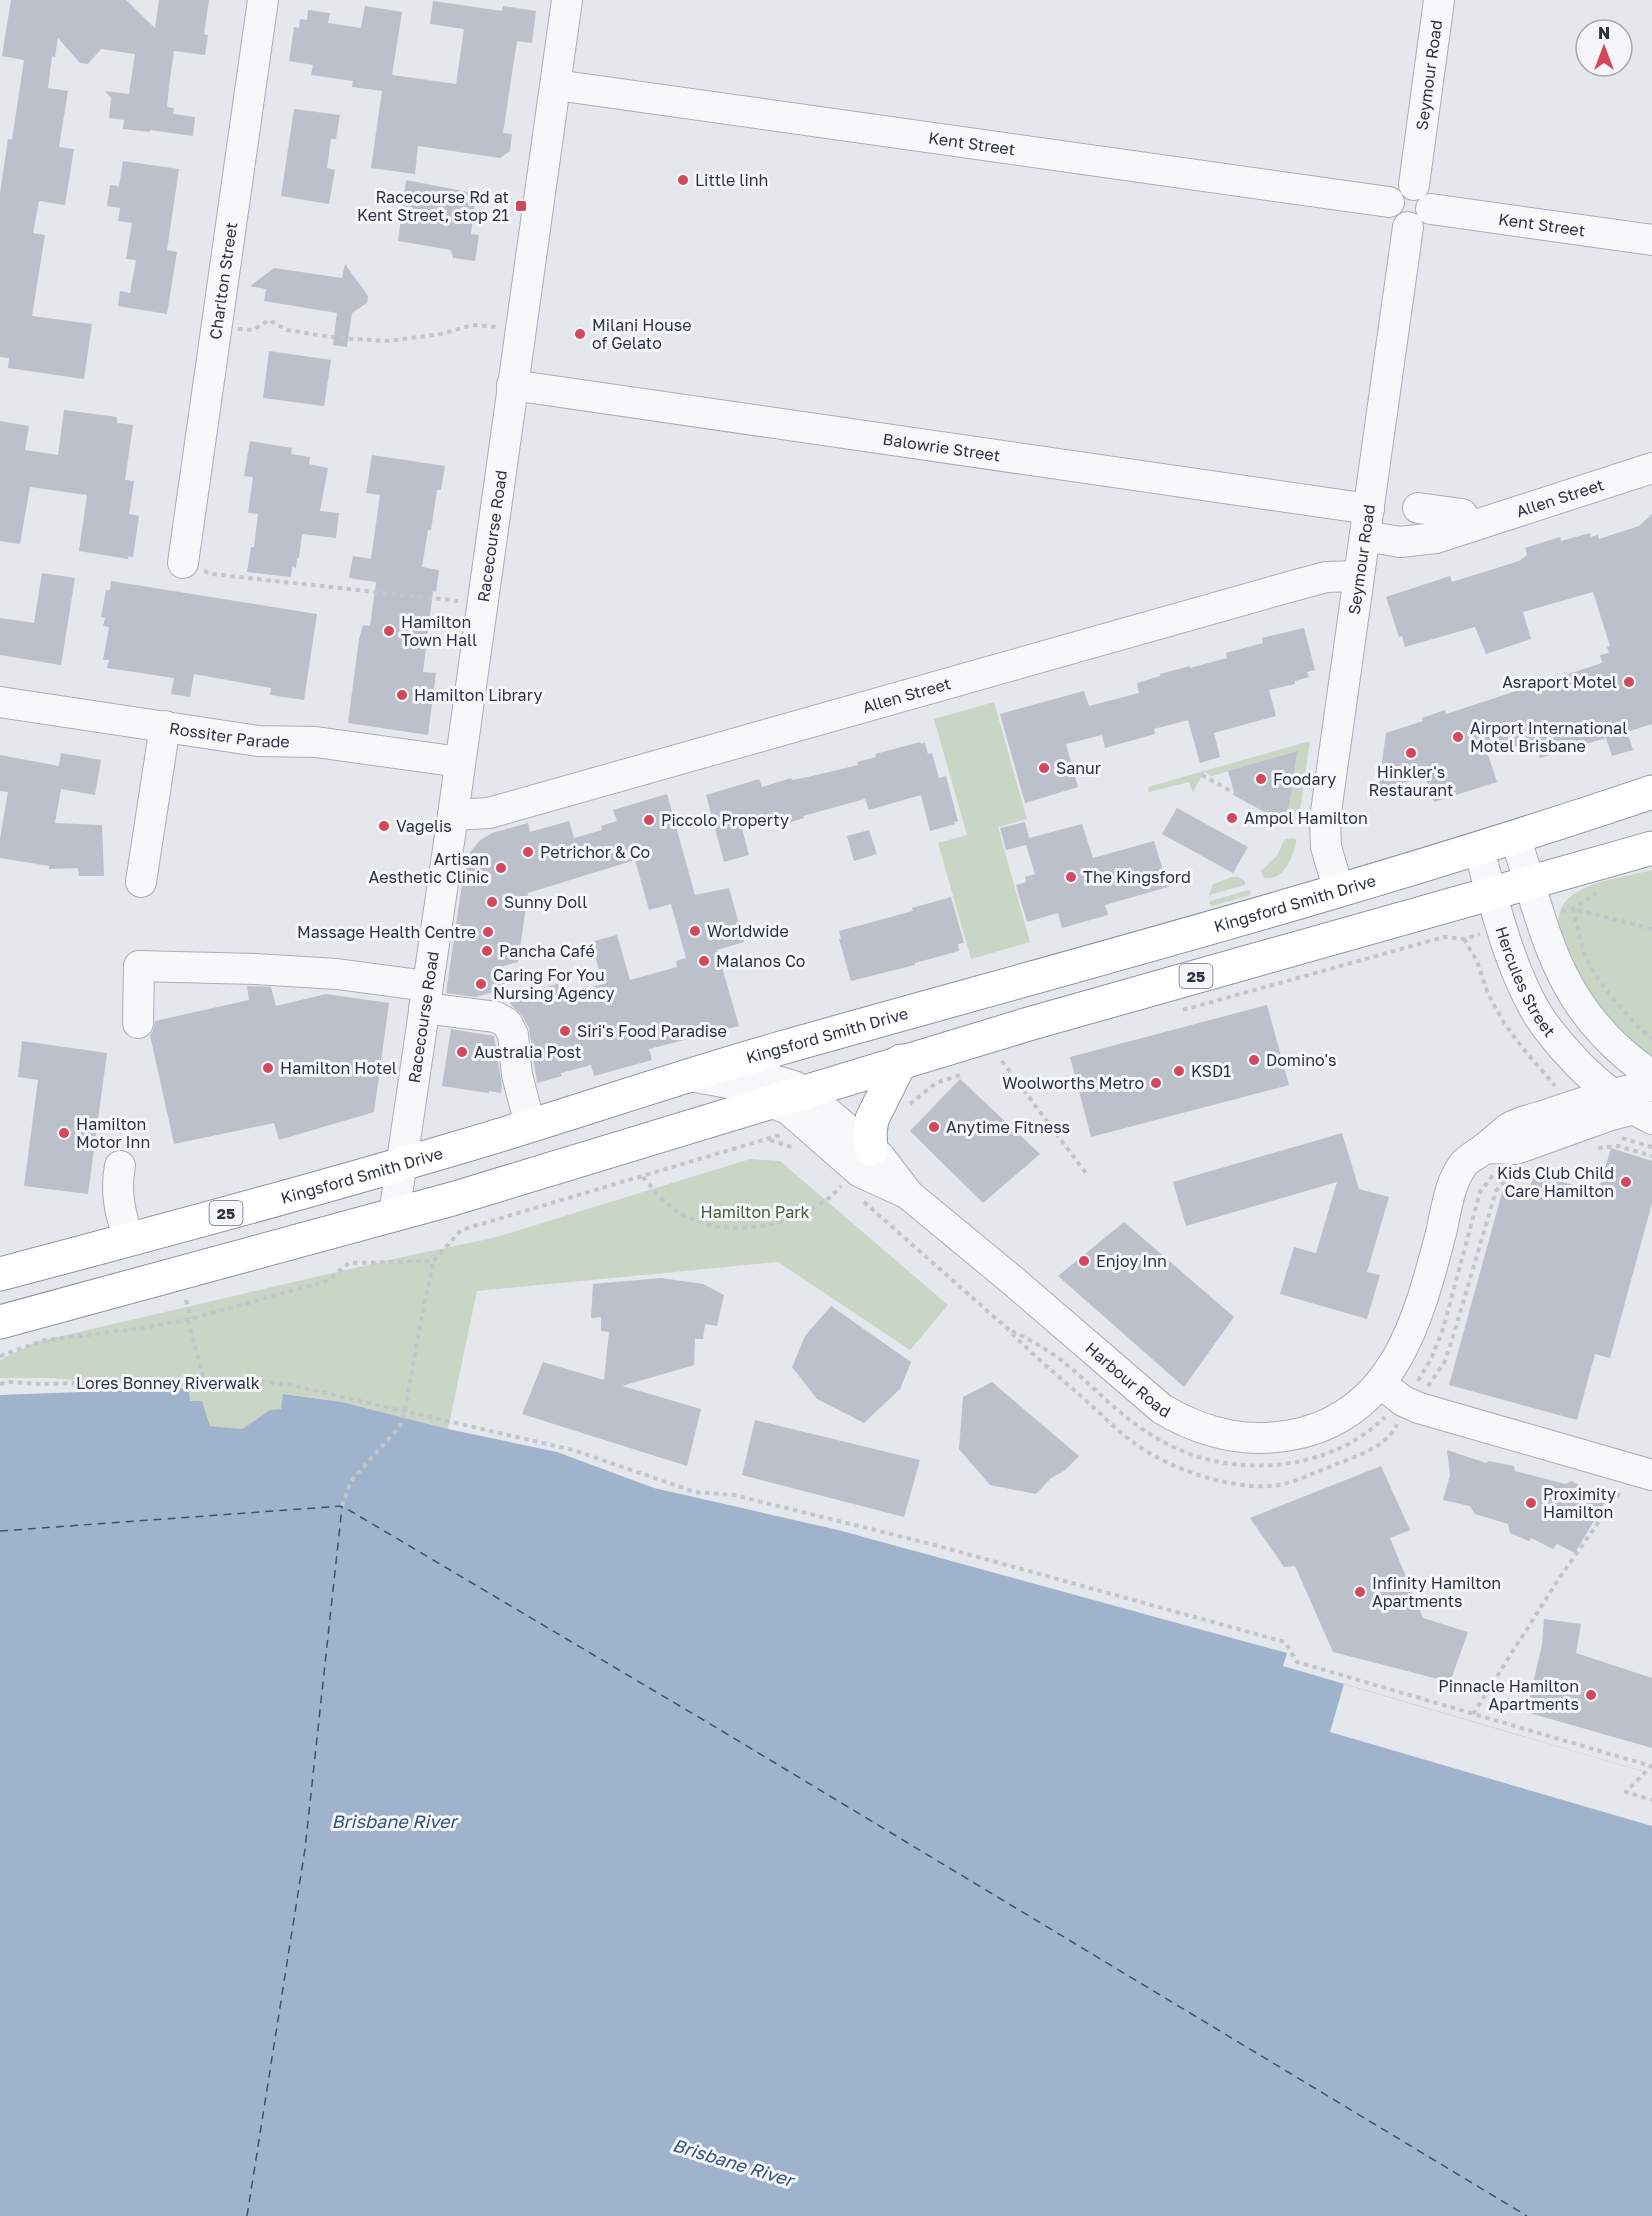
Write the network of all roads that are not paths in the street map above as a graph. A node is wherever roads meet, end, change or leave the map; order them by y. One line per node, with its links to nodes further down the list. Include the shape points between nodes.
1 (263, 0): 15 (street, Charlton Street)
2 (567, 0): 4 (street, Racecourse Road)
3 (1439, 0): 5 (street, Seymour Road)
4 (556, 85): 6 (street, Kent Street); 10 (street, Racecourse Road)
5 (1414, 184): 6 (street, via 1395,190); 7 (street, via 1425,190)
6 (1389, 202): 8 (street, via 1391,216)
7 (1431, 209): 8 (street, via 1426,220); 9 (street, Kent Street)
8 (1408, 227): 13 (street, Seymour Road)
9 (1652, 240)
10 (512, 386): 13 (street, Balowrie Street); 19 (street, Racecourse Road)
11 (1652, 468): 14 (street, Allen Street)
12 (1418, 508): 14 (street, via 1462,514)
13 (1367, 522): 14 (street, Allen Street, via 1400,542 1422,541); 16 (street, Seymour Road)
14 (1470, 527)
15 (183, 563)
16 (1358, 576): 21 (street, Allen Street, via 1313,580 489,813); 27 (street, Seymour Road, via 1325,819 1326,847)
17 (0, 702): 18 (street, Rossiter Parade)
18 (165, 726): 19 (street, Rossiter Parade, via 258,741 316,741); 25 (street)
19 (460, 762): 21 (street, Racecourse Road)
20 (1652, 792): 22 (highway, Kingsford Smith Drive / 25)
21 (453, 815): 29 (street, Racecourse Road)
22 (1515, 837): 23 (highway, Kingsford Smith Drive / 25); 26 (street, Hercules Street)
23 (1478, 848): 27 (highway, Kingsford Smith Drive / 25); 28 (street, Hercules Street)
24 (1652, 848): 26 (highway, 25)
25 (141, 882)
26 (1530, 882): 28 (highway, 25); 32 (street, Hercules Street, via 1568,986 1594,1023)
27 (1339, 891): 33 (highway, Kingsford Smith Drive / 25)
28 (1492, 893): 31 (highway, 25); 36 (street, Hercules Street, via 1521,980 1538,1015 1564,1049)
29 (426, 997): 30 (street, via 337,974 139,966); 37 (street, via 496,1017 509,1025); 39 (street, Racecourse Road)
30 (138, 1023)
31 (901, 1061): 34 (highway, 25); 38 (highway, via 872,1119)
32 (1652, 1075)
33 (690, 1076): 34 (street, Harbour Road, via 734,1084 774,1080); 37 (highway, Kingsford Smith Drive / 25)
34 (802, 1091): 35 (highway, 25); 38 (street, Harbour Road)
35 (770, 1102): 41 (street, Harbour Road, via 788,1109 860,1172); 42 (highway, 25)
36 (1638, 1102): 46 (street, Hercules Street, via 1581,1102 1511,1127 1490,1160 1463,1164 1455,1179 1414,1323 1401,1353)
37 (530, 1125): 39 (highway, Kingsford Smith Drive / 25)
38 (871, 1149): 41 (street, Harbour Road)
39 (401, 1164): 42 (street, Racecourse Road); 43 (highway, Kingsford Smith Drive / 25)
40 (120, 1166): 43 (street, via 118,1202)
41 (909, 1195): 46 (street, Harbour Road, via 1162,1409 1190,1424 1233,1437 1286,1436 1320,1428 1363,1401)
42 (394, 1215): 45 (highway, 25)
43 (129, 1239): 44 (highway, Kingsford Smith Drive / 25)
44 (0, 1274)
45 (0, 1322)
46 (1398, 1396): 47 (street)
47 (1643, 1472)

